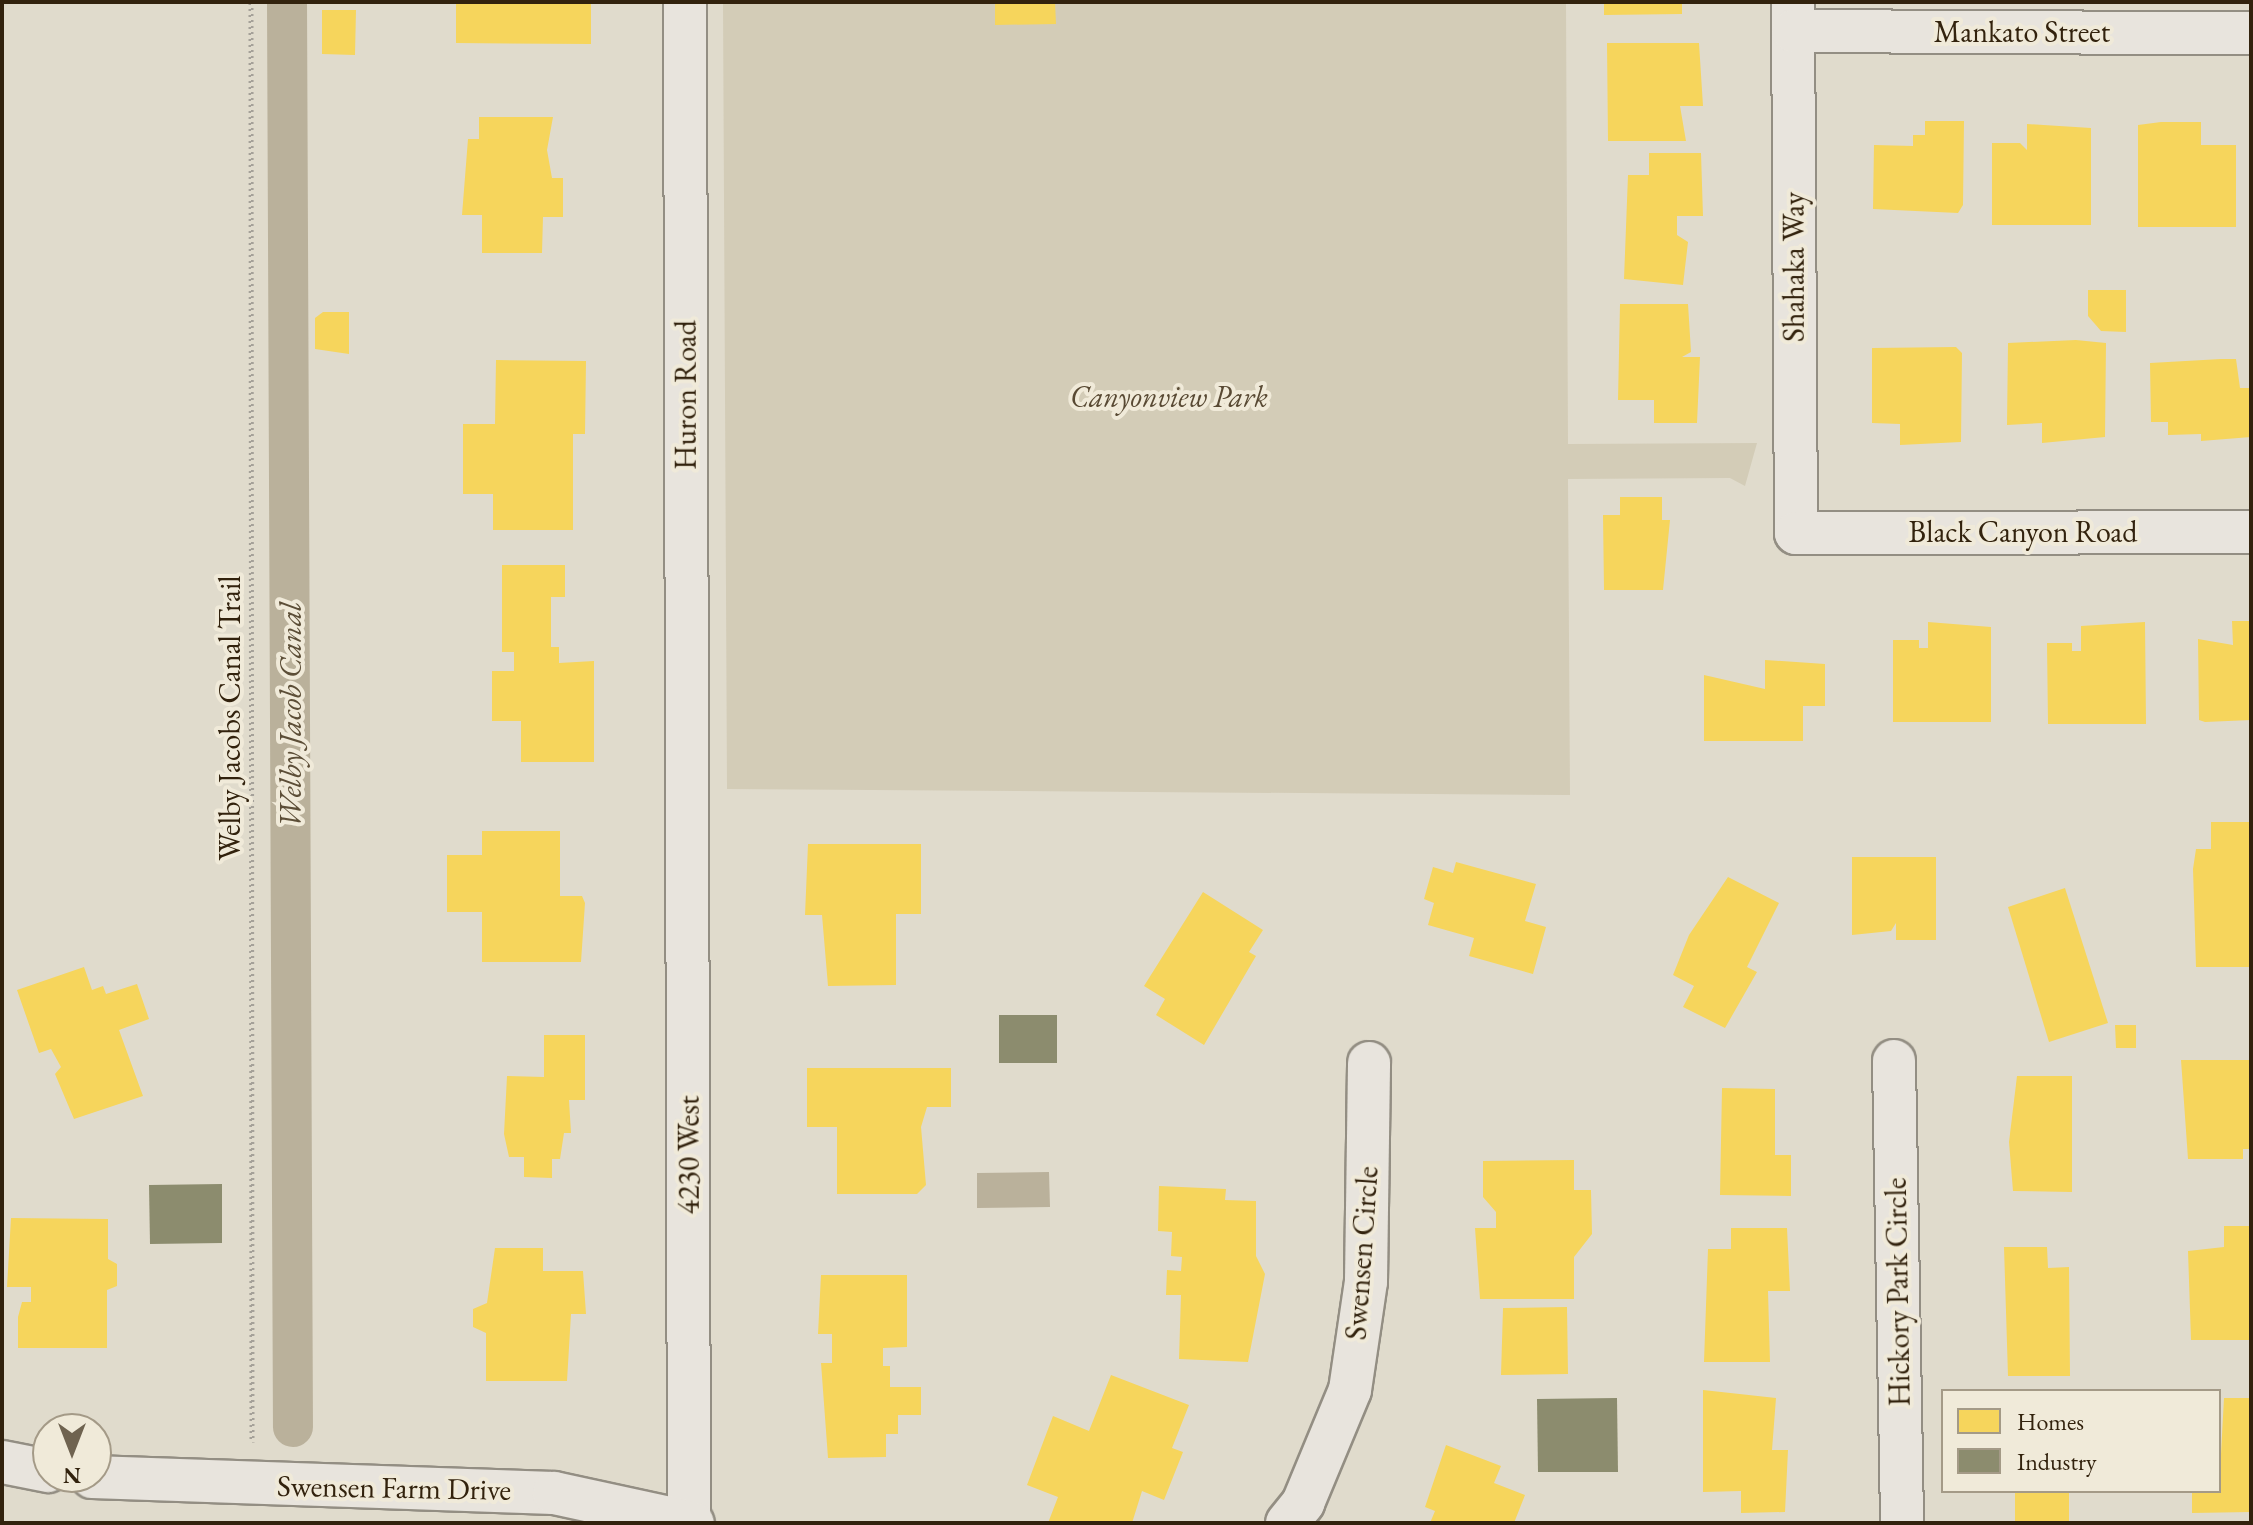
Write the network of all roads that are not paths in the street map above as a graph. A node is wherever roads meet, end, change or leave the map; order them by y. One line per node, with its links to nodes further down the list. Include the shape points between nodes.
1 (685, 2): 6 (street, Huron Road)
2 (1793, 17): 3 (street, Mankato Street); 5 (street, Shahaka Way)
3 (2251, 33)
4 (2251, 532): 5 (street, Black Canyon Road)
5 (1796, 533)
6 (689, 789): 12 (street, 4230 West)
7 (1894, 1061): 14 (street, Hickory Park Circle)
8 (1369, 1063): 13 (street, Swensen Circle, via 1366,1281 1350,1390 1303,1503)
9 (2, 1462): 10 (street)
10 (32, 1468)
11 (112, 1478): 12 (street, Swensen Farm Drive, via 554,1493)
12 (691, 1522)
13 (1287, 1523)
14 (1902, 1523)

